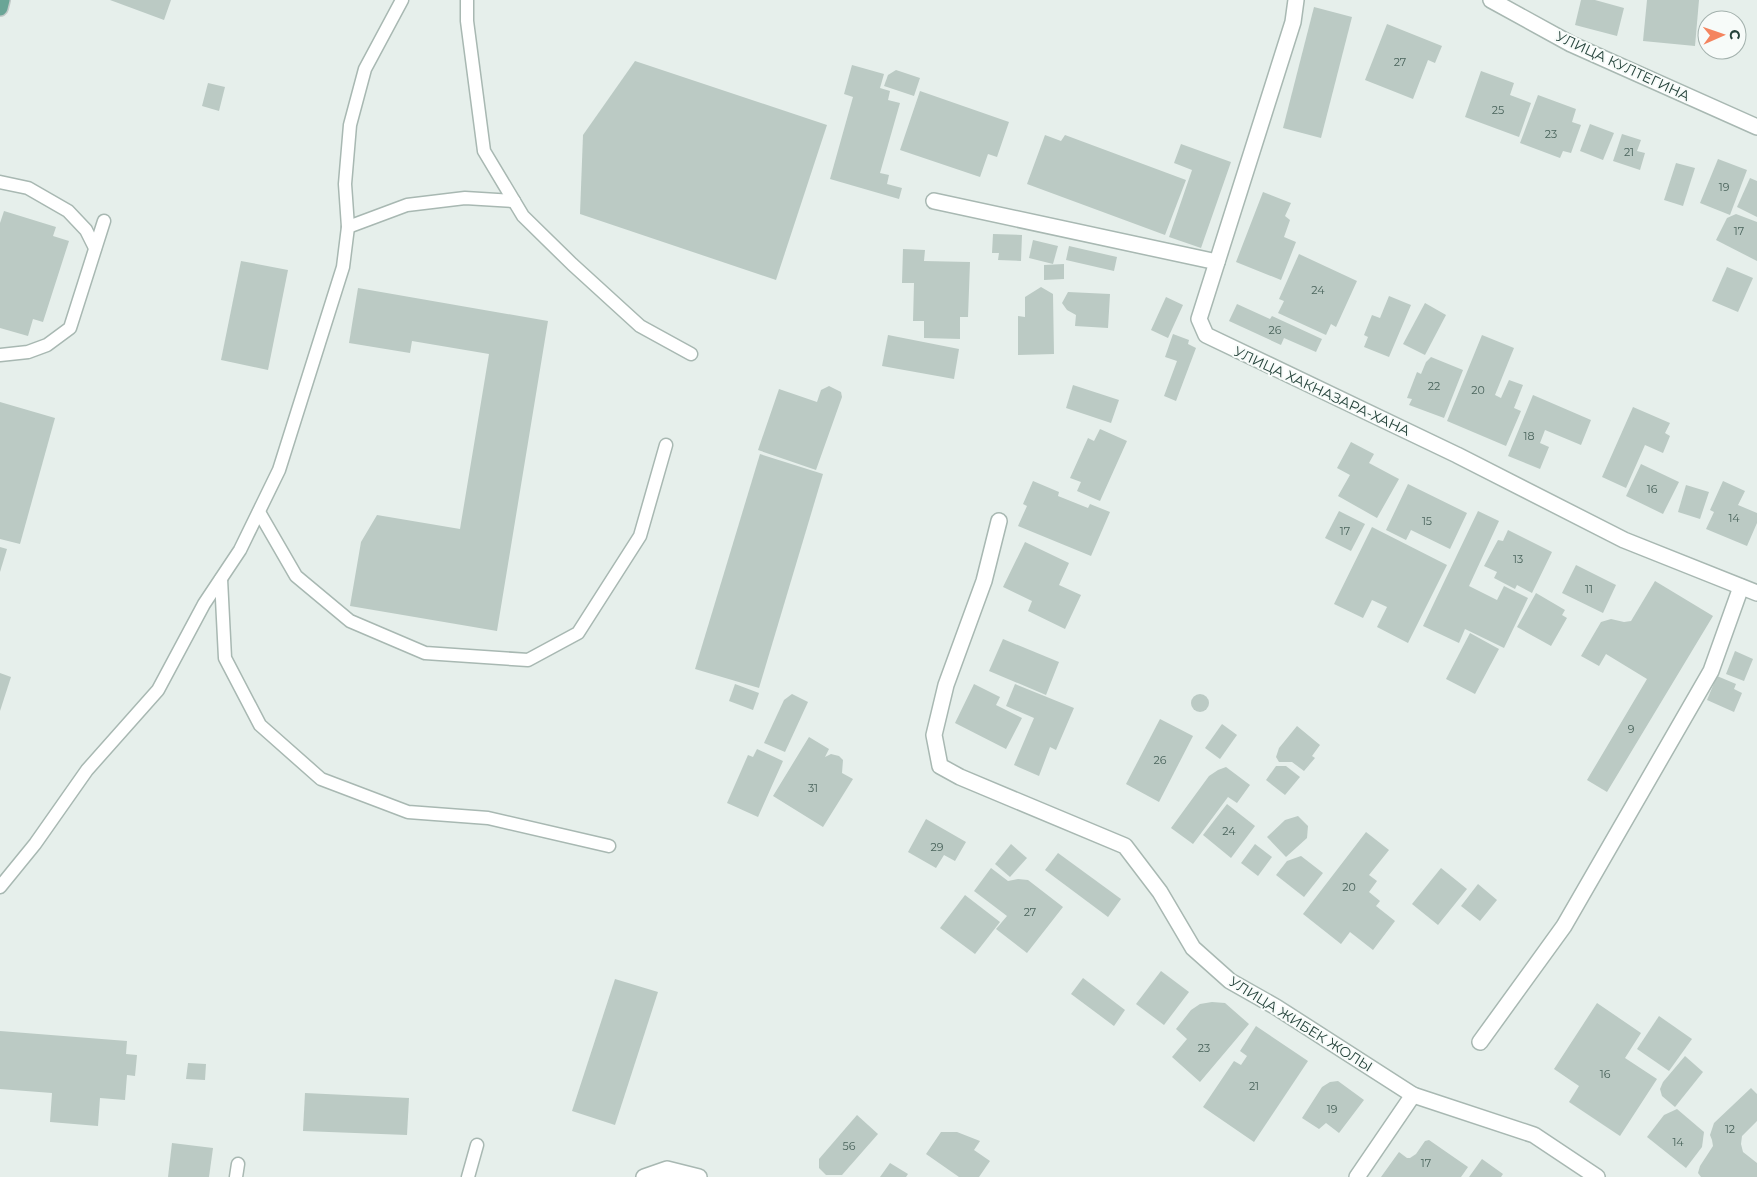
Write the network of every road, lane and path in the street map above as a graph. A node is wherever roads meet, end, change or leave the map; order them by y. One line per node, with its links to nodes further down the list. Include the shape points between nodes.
1 (2, 0): 6 (main road)
2 (402, 0): 12 (lane, via 365,69 350,125 345,184)
3 (467, 0): 9 (lane, via 484,151)
4 (1296, 0): 14 (street, УЛИЦА ХАКНАЗАРА-ХАНА, via 1293,22)
5 (1492, 0): 7 (street, УЛИЦА КУЛТЕГИНА, via 1571,44)
6 (0, 8)
7 (1757, 127)
8 (0, 182): 13 (lane, via 28,188 68,211 86,230)
9 (514, 200): 12 (lane, via 465,198 407,205); 15 (lane, via 523,216 640,326)
10 (934, 200): 14 (street)
11 (104, 221): 13 (lane)
12 (348, 227): 18 (lane, via 343,267 279,470)
13 (95, 248): 16 (lane, via 70,328 47,345 28,352)
14 (1217, 262): 21 (street, УЛИЦА ХАКНАЗАРА-ХАНА, via 1199,319 1206,335 1457,455 1624,540)
15 (691, 354)
16 (0, 355)
17 (666, 445): 18 (lane, via 640,536 578,633 528,660 425,653 350,621 296,576)
18 (259, 512): 20 (lane)
19 (999, 521): 26 (street, УЛИЦА ЖИБЕК ЖОЛЫ, via 984,581 946,684 934,736 940,766 960,778 1126,846 1160,892 1193,948 1230,981)
20 (221, 579): 23 (lane, via 225,658 260,725 321,779 408,812 488,818); 24 (lane, via 158,690 87,770 35,844)
21 (1741, 587): 22 (street, УЛИЦА ХАКНАЗАРА-ХАНА); 25 (street, via 1712,671 1564,926)
22 (1757, 593)
23 (609, 846)
24 (0, 886)
25 (1480, 1042)
26 (1413, 1095): 33 (street); 34 (street, УЛИЦА ЖИБЕК ЖОЛЫ, via 1534,1135)
27 (477, 1145): 30 (lane)
28 (238, 1164): 29 (lane)
29 (236, 1177)
30 (468, 1177)
31 (644, 1177): 32 (street, via 668,1168)
32 (699, 1177)
33 (1357, 1177)
34 (1597, 1177)

